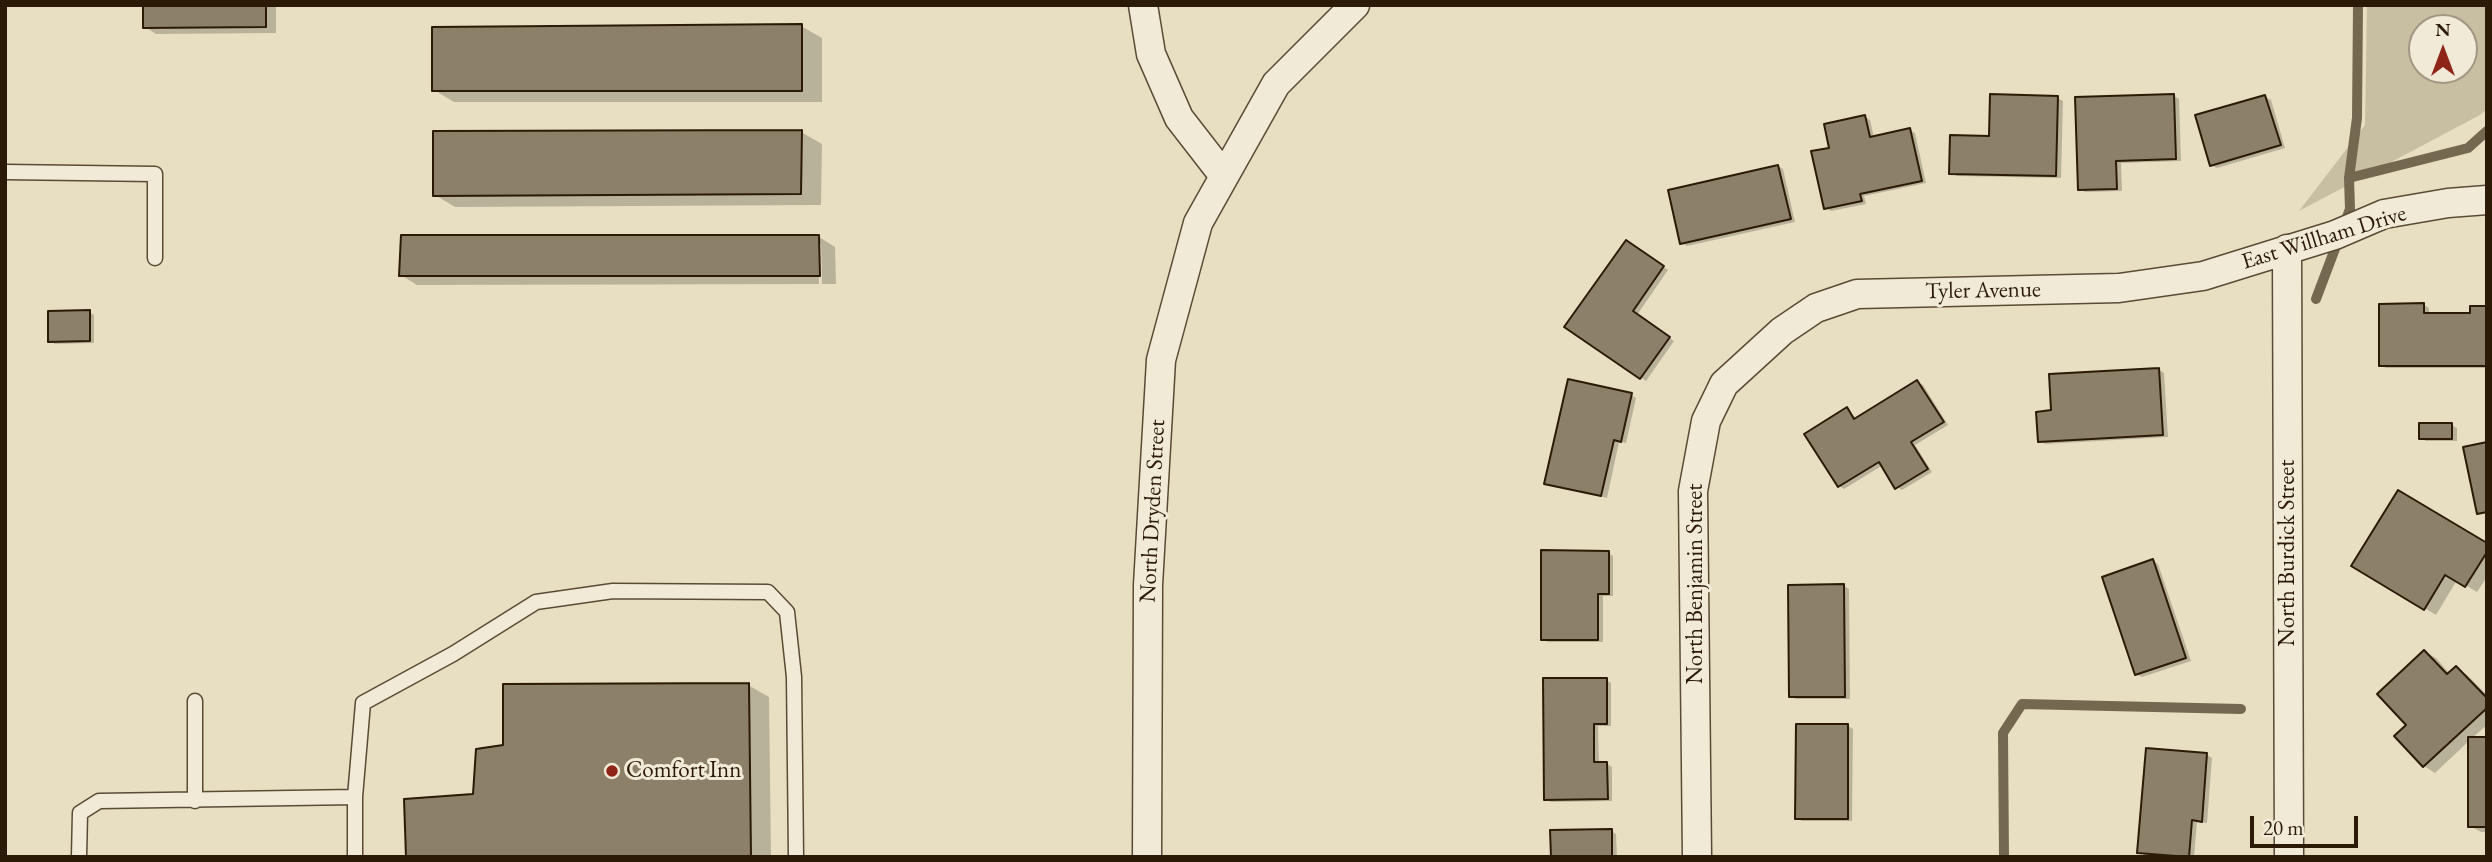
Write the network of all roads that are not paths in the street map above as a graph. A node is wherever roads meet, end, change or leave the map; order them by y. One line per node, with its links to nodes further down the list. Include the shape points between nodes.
1 (1143, 5): 4 (street, via 1151,54 1179,118)
2 (1355, 5): 4 (street, North Dryden Street, via 1276,84)
3 (5, 172): 7 (lane, via 155,174)
4 (1224, 176): 16 (street, North Dryden Street, via 1198,223 1161,360 1148,585)
5 (2487, 200): 6 (street, East Willham Drive, via 2385,214)
6 (2287, 249): 8 (street, East Willham Drive); 18 (street, North Burdick Street)
7 (155, 258)
8 (2203, 276): 9 (street, Tyler Avenue, via 2119,288 1857,294 1816,308)
9 (1775, 338): 17 (street, North Benjamin Street, via 1724,384 1706,421 1693,491)
10 (195, 701): 12 (lane)
11 (355, 797): 12 (lane); 14 (lane); 15 (lane, via 363,702 536,602 613,591 768,592 787,612 794,677)
12 (195, 800): 13 (lane, via 99,800 80,813)
13 (79, 857)
14 (355, 857)
15 (796, 857)
16 (1147, 857)
17 (1697, 857)
18 (2289, 857)

